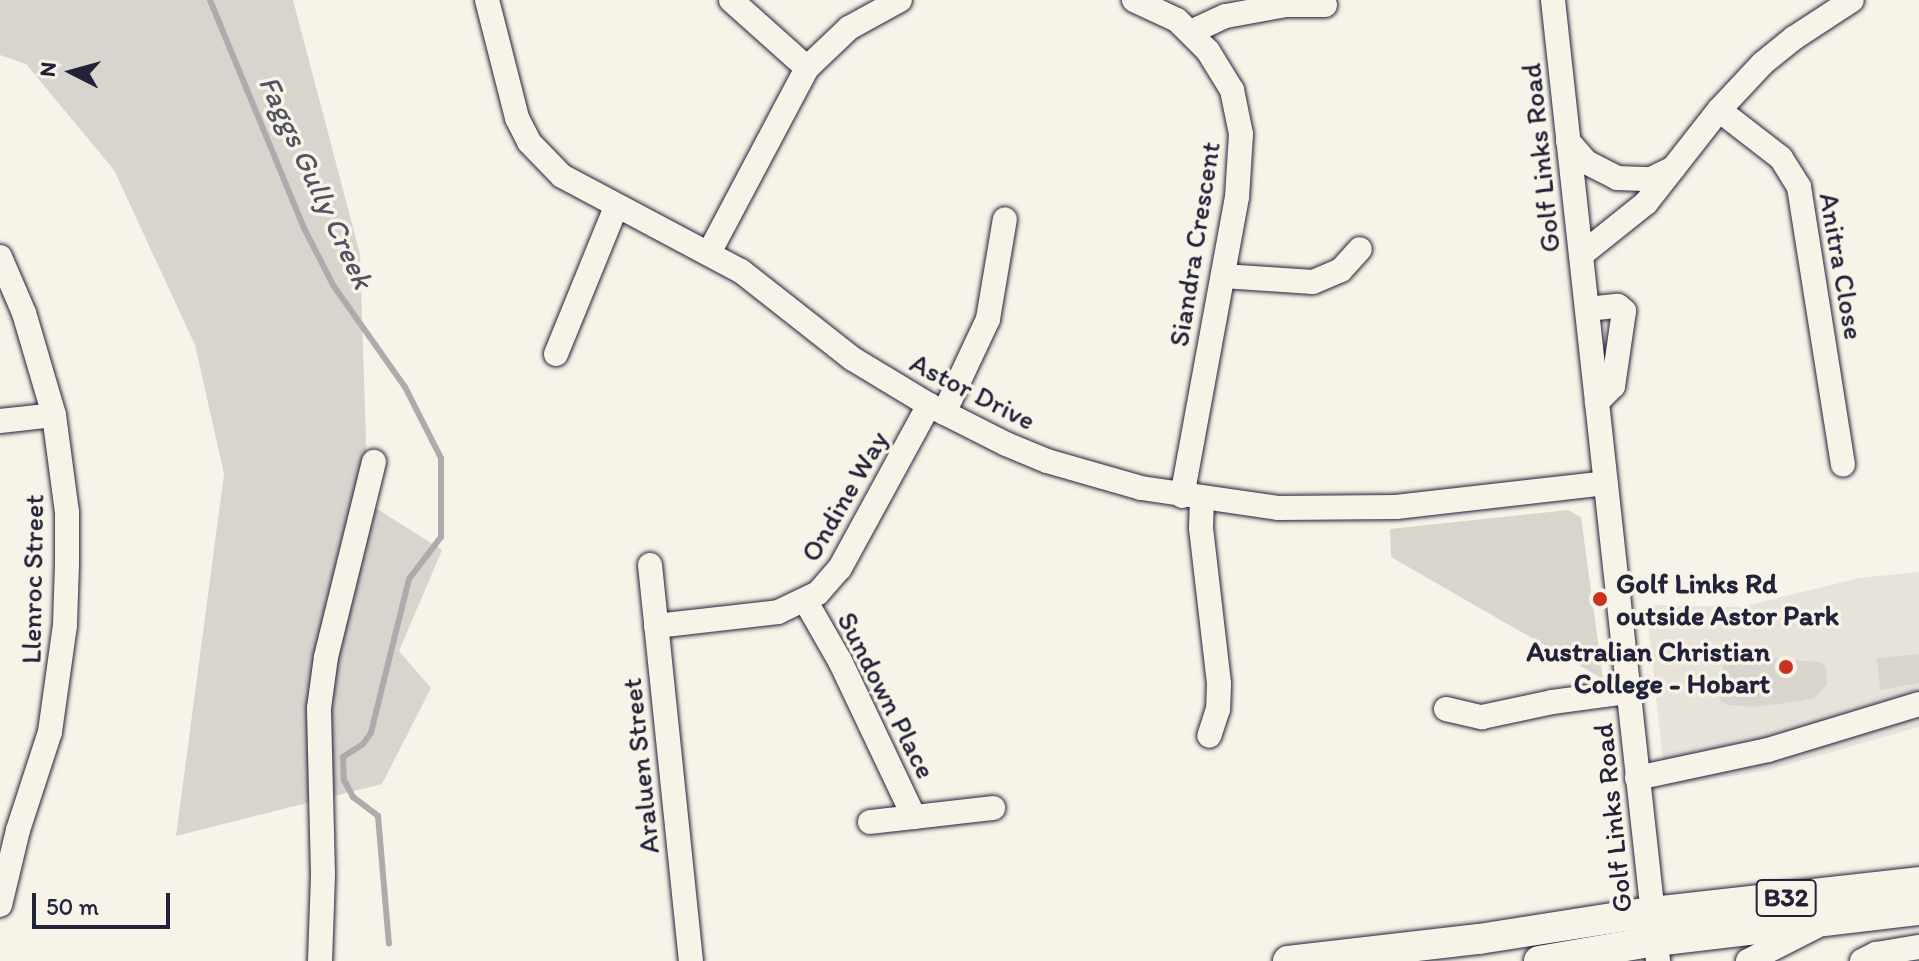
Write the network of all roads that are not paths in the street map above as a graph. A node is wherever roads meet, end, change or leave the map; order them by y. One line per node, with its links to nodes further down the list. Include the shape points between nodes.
1 (487, 0): 13 (street, Astor Drive, via 517,118 529,142 562,176)
2 (731, 0): 9 (street)
3 (900, 0): 9 (street, via 849,28)
4 (1134, 0): 8 (street, Siandra Crescent)
5 (1553, 0): 11 (street, Golf Links Road)
6 (1852, 0): 10 (street, via 1763,63)
7 (1325, 5): 8 (street, via 1286,5 1226,16)
8 (1191, 32): 19 (street, Siandra Crescent, via 1221,69 1239,112 1242,161)
9 (807, 68): 16 (street)
10 (1719, 110): 12 (street); 27 (street, Anitra Close, via 1781,158 1799,187)
11 (1568, 141): 12 (street, via 1586,162 1617,178 1651,179); 17 (street, Golf Links Road)
12 (1678, 166): 17 (street, via 1646,203)
13 (616, 207): 16 (street, Astor Drive); 21 (street)
14 (1005, 219): 23 (street, Ondine Way, via 988,319)
15 (1360, 249): 19 (street, via 1341,270 1313,282)
16 (709, 253): 23 (street, Astor Drive, via 753,280 853,359)
17 (1581, 255): 20 (street, Golf Links Road)
18 (0, 257): 24 (street, Llenroc Street, via 24,313)
19 (1223, 276): 29 (street, Siandra Crescent)
20 (1587, 309): 22 (street, Golf Links Road); 22 (street, via 1618,306 1624,311 1613,386)
21 (556, 354)
22 (1597, 402): 28 (street, Golf Links Road)
23 (936, 409): 29 (street, Astor Drive, via 1047,461); 31 (street, Ondine Way, via 840,568)
24 (54, 415): 25 (street); 41 (street, Llenroc Street, via 67,512 65,625 50,732)
25 (0, 421)
26 (374, 462): 48 (street, via 326,657 319,708)
27 (1843, 465)
28 (1606, 483): 29 (street, Astor Drive, via 1396,507 1278,508); 33 (street, Golf Links Road)
29 (1192, 498): 36 (street, Siandra Crescent, via 1201,528 1219,684)
30 (650, 565): 32 (street, Araluen Street)
31 (805, 600): 32 (street, Ondine Way, via 762,615); 39 (street, Sundown Place)
32 (656, 626): 49 (street, Araluen Street)
33 (1628, 692): 35 (street, via 1482,717); 37 (street, Golf Links Road)
34 (1919, 704): 37 (street, via 1768,750)
35 (1446, 709)
36 (1209, 736)
37 (1637, 778): 46 (street, Golf Links Road)
38 (993, 808): 39 (street, Sundown Place)
39 (914, 817): 40 (street, Sundown Place)
40 (870, 822)
41 (9, 828): 43 (street, Llenroc Street)
42 (1919, 882): 46 (main road, B32)
43 (0, 905)
44 (1919, 910): 45 (main road, B32)
45 (1824, 922): 46 (main road, B32); 52 (street)
46 (1655, 938): 50 (main road, B32, via 1479,939); 51 (main road, B32)
47 (1919, 947): 53 (street)
48 (320, 961)
49 (691, 961)
50 (1288, 961)
51 (1539, 961)
52 (1748, 961)
53 (1862, 961)

